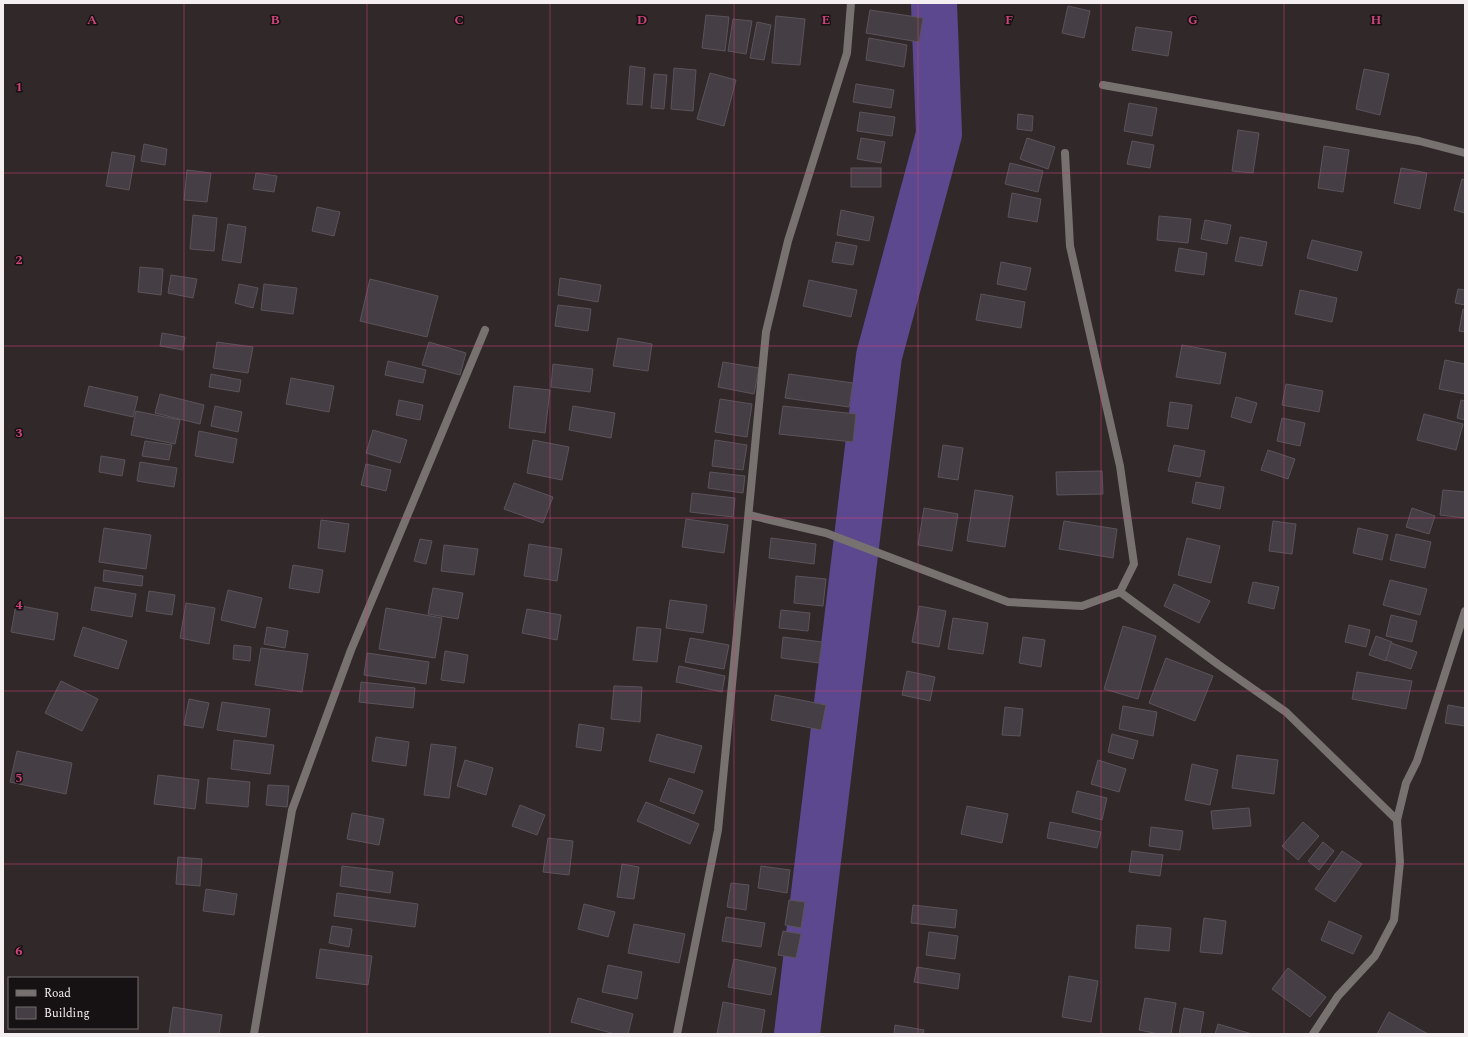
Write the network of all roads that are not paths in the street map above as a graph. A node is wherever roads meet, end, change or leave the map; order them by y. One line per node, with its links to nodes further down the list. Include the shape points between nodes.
1 (851, 3): 6 (street, via 847,53 788,241 766,332)
2 (1103, 85): 3 (street, via 1419,141)
3 (1465, 153)
4 (1065, 154): 7 (street, via 1070,246 1120,466 1134,564)
5 (485, 330): 10 (street, via 351,650 292,810)
6 (749, 515): 7 (street, via 826,533 1008,602 1082,606); 11 (street, via 718,830)
7 (1120, 592): 9 (street, via 1286,712)
8 (1465, 611): 9 (street, via 1417,760 1406,783)
9 (1397, 820): 12 (street, via 1400,862 1394,920 1375,956 1338,996)
10 (254, 1034)
11 (677, 1034)
12 (1313, 1034)

